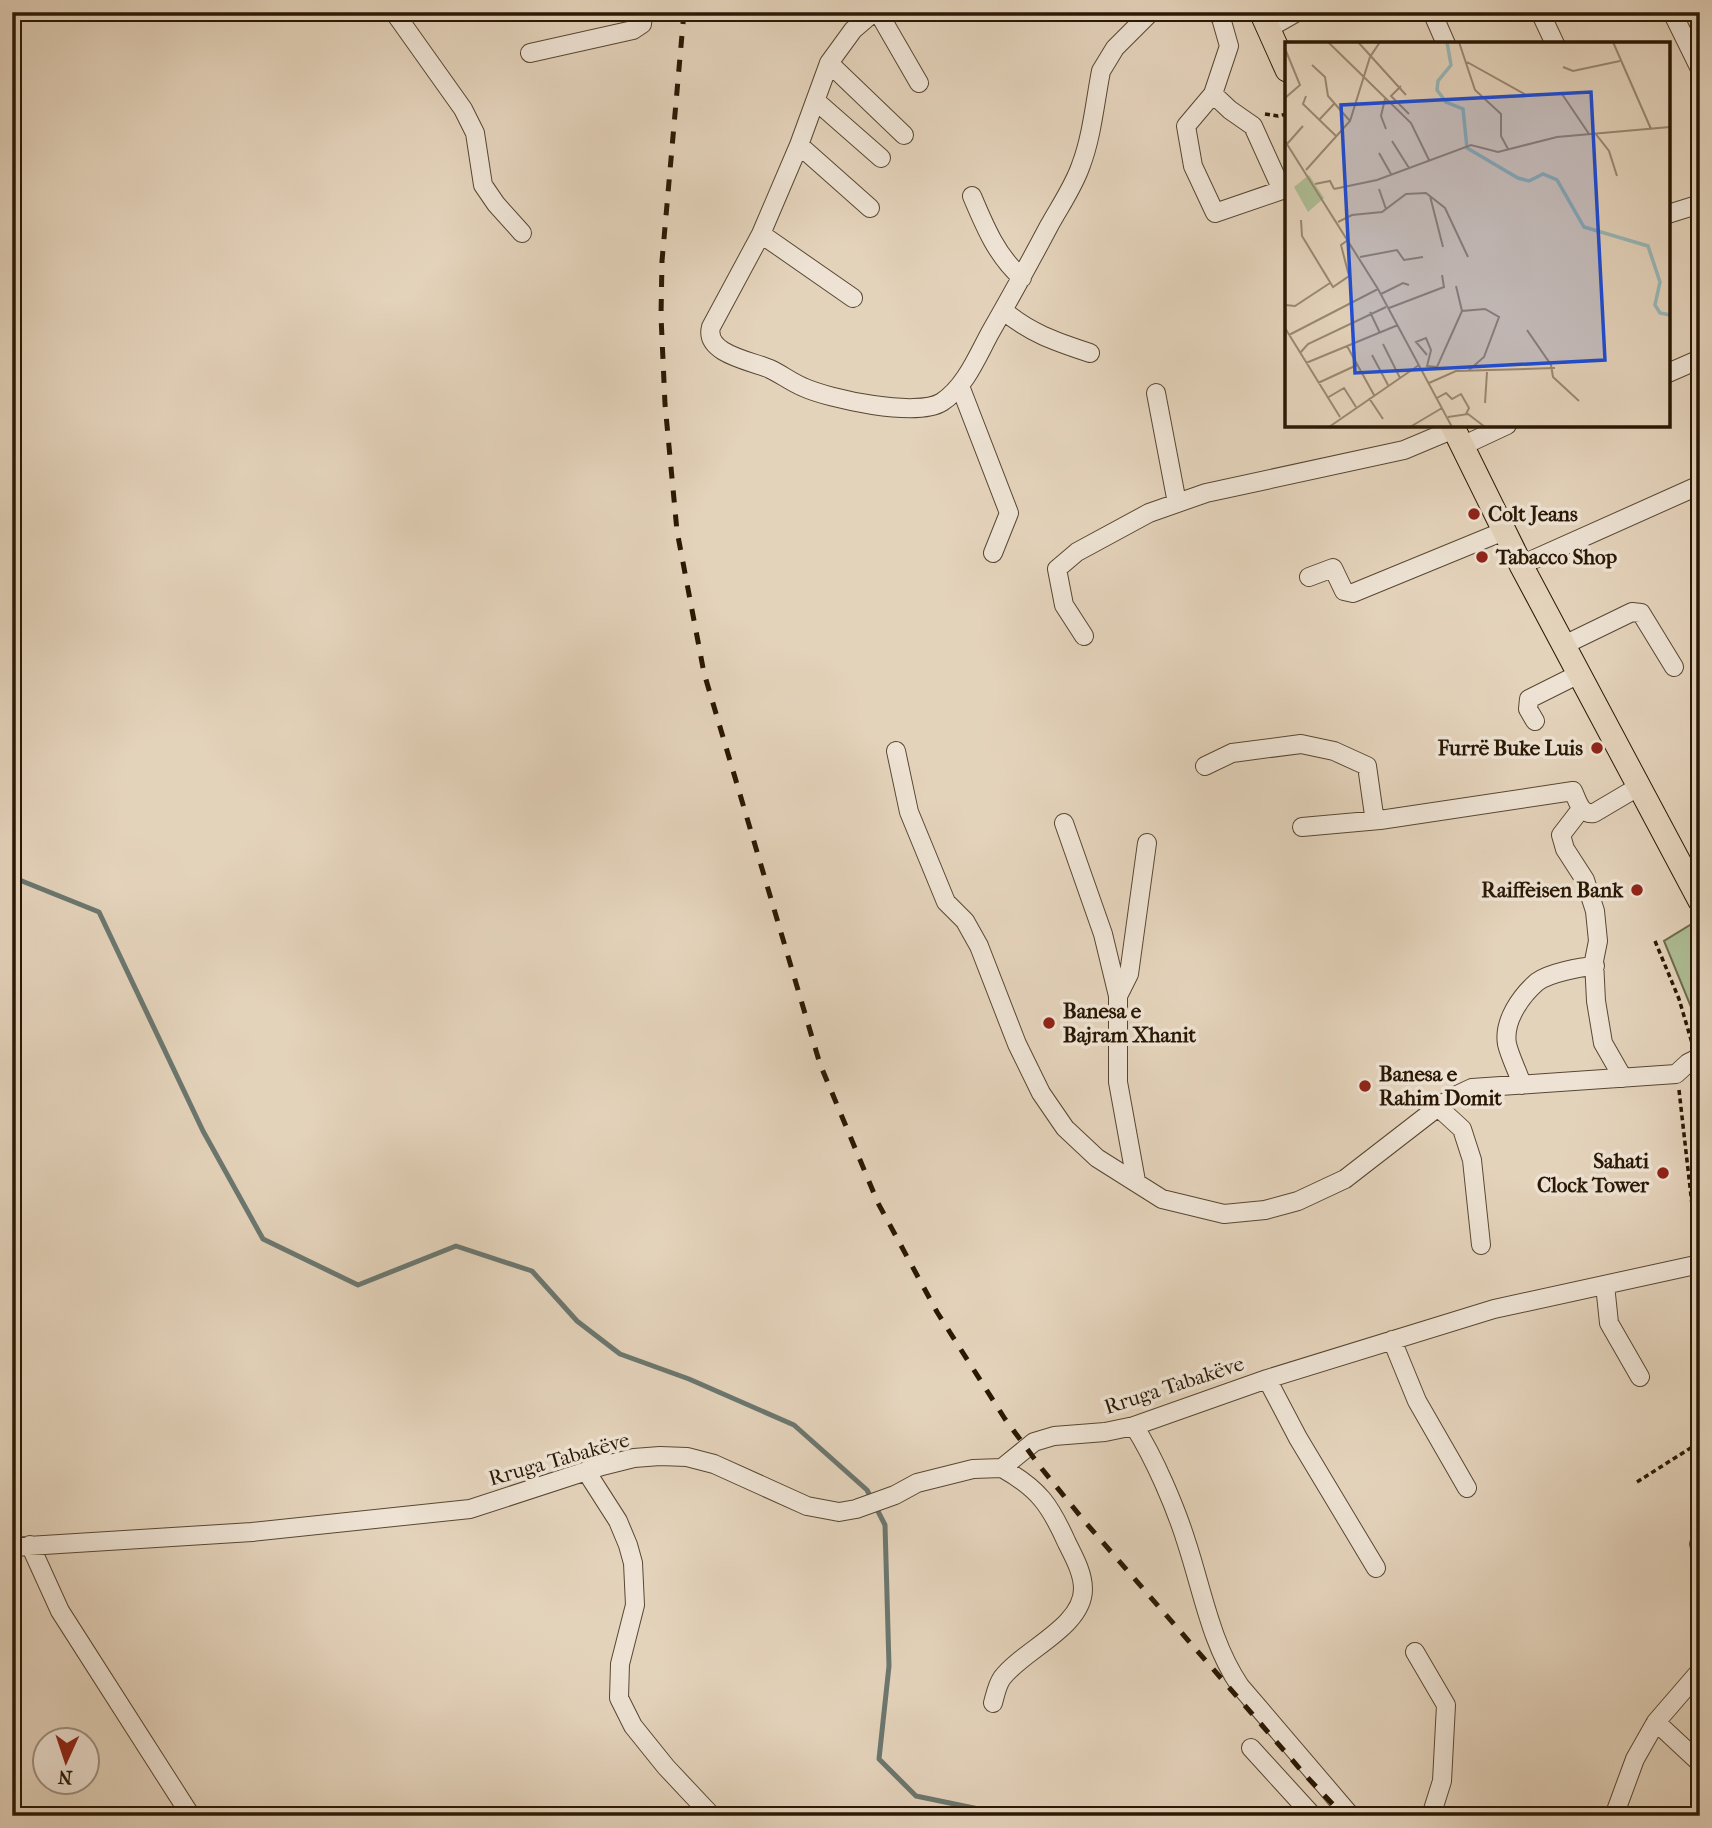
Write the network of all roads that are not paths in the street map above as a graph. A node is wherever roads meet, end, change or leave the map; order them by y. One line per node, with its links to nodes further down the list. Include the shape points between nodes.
1 (394, 12): 28 (street, via 463,109 475,133 483,186)
2 (643, 12): 14 (street, via 642,24 634,30)
3 (1151, 12): 30 (street, via 1101,71 1081,165)
4 (1216, 12): 19 (street, via 1229,46)
5 (1297, 12): 10 (street)
6 (1432, 12): 11 (street)
7 (1540, 12): 12 (street)
8 (1672, 12): 13 (street)
9 (874, 13): 15 (street, via 853,30); 18 (street)
10 (1265, 20): 16 (main road)
11 (1445, 42)
12 (1554, 42)
13 (1696, 50): 17 (street)
14 (530, 52)
15 (829, 63): 20 (street); 21 (street)
16 (1285, 65)
17 (1700, 69)
18 (919, 83)
19 (1213, 94): 19 (street, via 1186,126 1193,166 1215,213 1282,190 1253,125)
20 (816, 101): 22 (street); 23 (street)
21 (904, 135)
22 (799, 145): 26 (street); 29 (street)
23 (881, 158)
24 (972, 196): 30 (street, via 989,237)
25 (1700, 204): 27 (street)
26 (870, 208)
27 (1670, 213)
28 (522, 233)
29 (761, 234): 31 (street); 36 (street, via 711,327 710,337 716,346 804,387 861,403 935,406)
30 (1022, 278): 32 (street)
31 (853, 298)
32 (1003, 310): 33 (street, via 1045,338); 36 (street)
33 (1090, 353)
34 (1700, 359): 35 (street)
35 (1670, 372)
36 (960, 386): 43 (street, via 1009,513)
37 (1156, 393): 41 (street)
38 (1494, 427): 39 (street)
39 (1456, 433): 41 (street, via 1404,450); 42 (main road)
40 (1700, 485): 44 (street)
41 (1177, 503): 46 (street, via 1077,552 1057,569 1063,605)
42 (1504, 531): 44 (main road); 45 (street, via 1353,593 1344,591 1333,568)
43 (993, 553)
44 (1521, 565): 47 (main road)
45 (1309, 577)
46 (1084, 636)
47 (1564, 645): 48 (street, via 1632,612 1641,613); 49 (main road)
48 (1674, 667)
49 (1579, 674): 50 (street, via 1529,699 1528,709); 53 (main road)
50 (1535, 721)
51 (896, 751): 66 (street, via 909,812 946,902 965,921 979,946 1041,1093 1073,1136 1097,1158)
52 (1205, 766): 55 (street, via 1232,753 1301,744 1334,751 1367,766 1374,816)
53 (1638, 787): 54 (street, via 1594,813); 59 (main road)
54 (1581, 808): 55 (street, via 1573,791); 60 (street, via 1561,835 1595,911)
55 (1380, 820): 57 (street)
56 (1064, 823): 61 (street)
57 (1302, 827)
58 (1147, 843): 61 (street, via 1129,974)
59 (1700, 901)
60 (1595, 967): 63 (street, via 1603,1043); 64 (street, via 1579,967 1539,981 1516,1006 1507,1042)
61 (1118, 996): 66 (street, via 1118,1082)
62 (1698, 1058): 63 (street, via 1675,1074)
63 (1623, 1078): 64 (street)
64 (1522, 1085): 65 (street, via 1472,1088)
65 (1438, 1107): 66 (street, via 1345,1179 1298,1201 1265,1210 1224,1214 1162,1199); 67 (street, via 1462,1129 1472,1160)
66 (1136, 1181)
67 (1481, 1245)
68 (1700, 1264): 69 (street, Rruga Tabakëve)
69 (1605, 1285): 70 (street, Rruga Tabakëve, via 1494,1309); 71 (street, via 1609,1323)
70 (1392, 1340): 72 (street, Rruga Tabakëve); 76 (street, via 1417,1401)
71 (1640, 1377)
72 (1267, 1379): 73 (street, Rruga Tabakëve); 78 (street)
73 (1133, 1426): 74 (street, Rruga Tabakëve, via 1034,1442); 88 (street, via 1147,1446 1187,1543 1229,1670)
74 (1002, 1468): 75 (street, Rruga Tabakëve, via 973,1469 917,1483 863,1507 839,1512 807,1506 714,1464 687,1457 634,1458); 81 (street, via 1028,1482 1052,1511 1083,1586 1074,1613 1055,1635 1001,1679)
75 (586, 1471): 77 (street, Rruga Tabakëve, via 470,1509 252,1532); 86 (street, via 618,1521 633,1563 635,1605 620,1664 619,1698 633,1726)
76 (1467, 1488)
77 (21, 1546): 85 (street)
78 (1376, 1568)
79 (1415, 1652): 89 (street, via 1446,1706 1442,1781)
80 (1700, 1671): 82 (street)
81 (993, 1703)
82 (1656, 1722): 84 (street); 90 (street, via 1635,1759)
83 (1251, 1748): 87 (street)
84 (1700, 1763)
85 (191, 1816)
86 (712, 1816)
87 (1313, 1816)
88 (1352, 1816)
89 (1431, 1816)
90 (1614, 1816)

